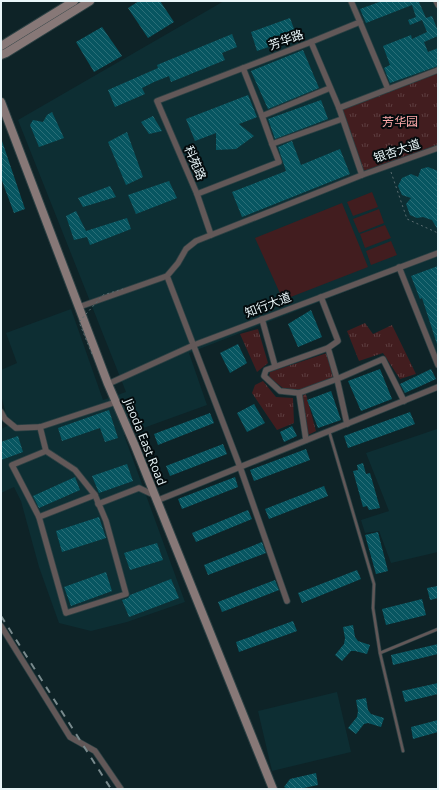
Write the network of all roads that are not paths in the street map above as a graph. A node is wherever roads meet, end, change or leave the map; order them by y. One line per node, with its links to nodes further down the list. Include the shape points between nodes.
1 (74, 1): 8 (street)
2 (90, 1): 9 (street)
3 (436, 1): 5 (street)
4 (353, 2): 6 (street)
5 (438, 5)
6 (360, 22): 7 (street); 13 (street)
7 (312, 42): 10 (street, 芳华路); 12 (street, 芳华路)
8 (1, 46)
9 (1, 55)
10 (243, 68): 14 (street, 芳华路); 17 (street)
11 (438, 70): 13 (street)
12 (330, 88): 16 (street, 芳华路); 17 (street)
13 (388, 89): 16 (street)
14 (157, 101): 22 (street, 科苑路)
15 (1, 102): 28 (street, Jiaoda East Road)
16 (338, 108): 18 (street, 芳华路)
17 (262, 116): 19 (street)
18 (342, 118): 19 (street); 21 (street, 芳华路)
19 (272, 144): 22 (street, via 279,162)
20 (438, 148): 21 (street, 银杏大道)
21 (362, 175): 23 (street, 银杏大道)
22 (197, 194): 23 (street, 科苑路)
23 (211, 235): 26 (street, 银杏大道, via 186,249 178,264)
24 (438, 253): 25 (street, 知行大道)
25 (399, 267): 27 (street, 知行大道); 32 (street)
26 (167, 276): 28 (street); 30 (street)
27 (321, 296): 29 (street, 知行大道); 31 (street, via 338,341)
28 (79, 307): 35 (street, Jiaoda East Road)
29 (262, 319): 30 (street, 知行大道); 33 (street)
30 (194, 345): 35 (street, 知行大道); 46 (street)
31 (328, 348): 33 (street); 34 (street)
32 (438, 365)
33 (275, 366): 37 (street, via 266,370 264,376 280,391)
34 (337, 378): 37 (street); 38 (street, via 383,359); 41 (street)
35 (108, 384): 39 (street, Jiaoda East Road)
36 (438, 387): 38 (street)
37 (299, 393): 44 (street)
38 (404, 401): 41 (street)
39 (116, 402): 42 (street); 48 (street, Jiaoda East Road)
40 (1, 412): 42 (street, via 16,428)
41 (347, 424): 43 (street)
42 (40, 427): 45 (street)
43 (329, 431): 44 (street); 54 (lane, via 374,584 373,608)
44 (306, 440): 46 (street)
45 (46, 451): 47 (street, via 75,470); 50 (street, via 12,465)
46 (240, 467): 48 (street); 51 (street)
47 (95, 495): 49 (street); 50 (street)
48 (155, 498): 49 (street, via 139,488); 57 (street, Jiaoda East Road)
49 (98, 504): 50 (street, via 106,522 126,594 66,613)
50 (39, 517)
51 (287, 601)
52 (1, 626): 56 (street, via 70,738 95,751)
53 (438, 629): 54 (lane)
54 (380, 653): 55 (lane)
55 (403, 751)
56 (121, 789)
57 (273, 789)

